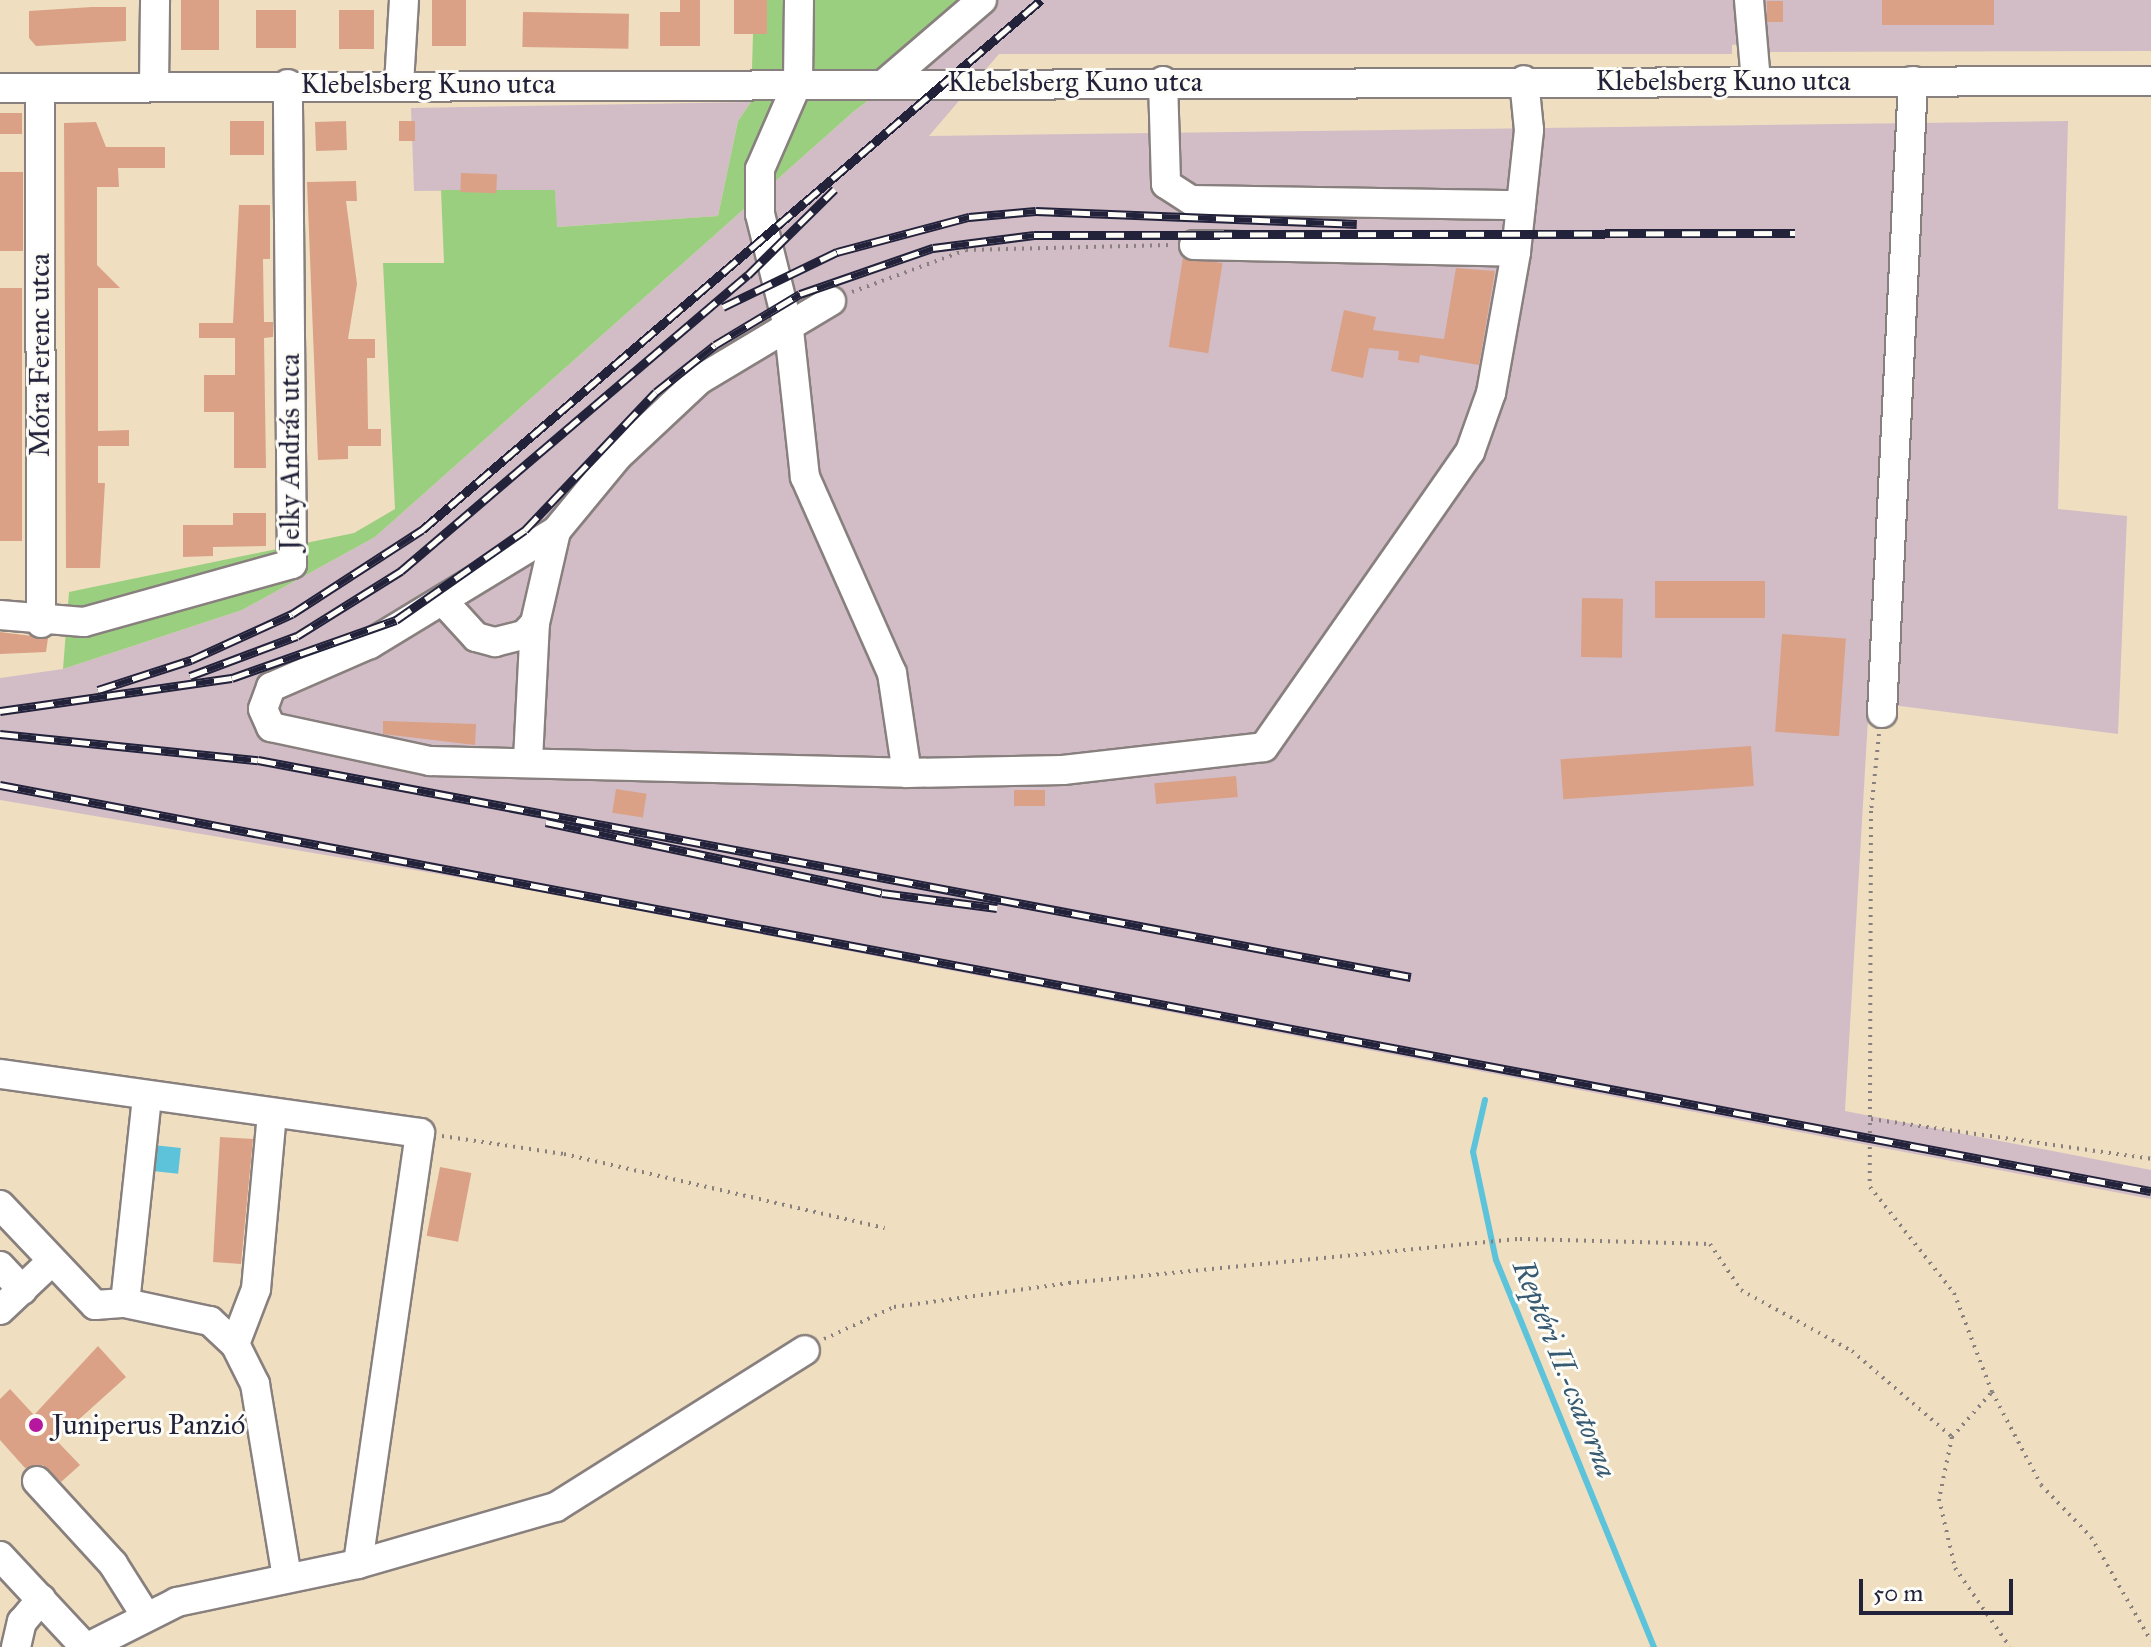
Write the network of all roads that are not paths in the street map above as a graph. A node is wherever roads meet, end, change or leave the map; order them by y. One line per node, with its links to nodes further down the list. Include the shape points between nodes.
1 (155, 0): 15 (street)
2 (404, 0): 13 (street)
3 (799, 0): 11 (street)
4 (982, 0): 14 (street)
5 (1749, 0): 8 (street)
6 (1524, 80): 7 (street, Klebelsberg Kuno utca); 8 (street, Klebelsberg Kuno utca); 18 (street, via 1529,130)
7 (1163, 81): 14 (street, Klebelsberg Kuno utca); 18 (street, via 1166,184 1191,200)
8 (1756, 81): 9 (street, Klebelsberg Kuno utca)
9 (1913, 81): 10 (street, Klebelsberg Kuno utca); 28 (street)
10 (2151, 81)
11 (798, 82): 13 (street, Klebelsberg Kuno utca); 14 (street, Klebelsberg Kuno utca); 22 (street, via 768,146 758,191)
12 (288, 84): 13 (street, Klebelsberg Kuno utca); 15 (street, Klebelsberg Kuno utca); 26 (street, Jelky András utca, via 292,564 84,622)
13 (399, 84)
14 (884, 84)
15 (154, 86): 17 (street, Klebelsberg Kuno utca)
16 (0, 88): 17 (street, Klebelsberg Kuno utca)
17 (40, 88): 26 (street, Móra Ferenc utca)
18 (1521, 205): 20 (street)
19 (1194, 245): 20 (street)
20 (1516, 252): 30 (street, via 1491,393 1470,452 1264,747 1063,770)
21 (831, 301): 22 (street)
22 (789, 330): 23 (street, via 687,390); 30 (street, via 805,477 892,673)
23 (556, 531): 24 (street); 27 (street)
24 (443, 601): 27 (street, via 476,637 495,642); 29 (street, via 271,687 263,709 271,727 384,757)
25 (0, 615): 26 (street)
26 (41, 623)
27 (535, 623): 29 (street)
28 (1882, 713)
29 (528, 760): 30 (street)
30 (907, 773)
31 (0, 1074): 32 (street)
32 (147, 1096): 33 (street); 38 (street)
33 (272, 1113): 40 (street, via 256,1289); 44 (street, via 420,1133)
34 (0, 1205): 35 (street)
35 (51, 1262): 37 (street); 38 (street, via 95,1305)
36 (0, 1266): 37 (street)
37 (22, 1290): 39 (street)
38 (125, 1303): 40 (street, via 210,1321)
39 (0, 1310)
40 (235, 1344): 45 (street, via 255,1384)
41 (805, 1350): 44 (street, via 556,1507)
42 (37, 1481): 47 (street, via 113,1564)
43 (0, 1556): 46 (street)
44 (358, 1564): 45 (street)
45 (287, 1577): 47 (street)
46 (41, 1599): 48 (street); 49 (street)
47 (144, 1613): 49 (street)
48 (13, 1633)
49 (86, 1647)

